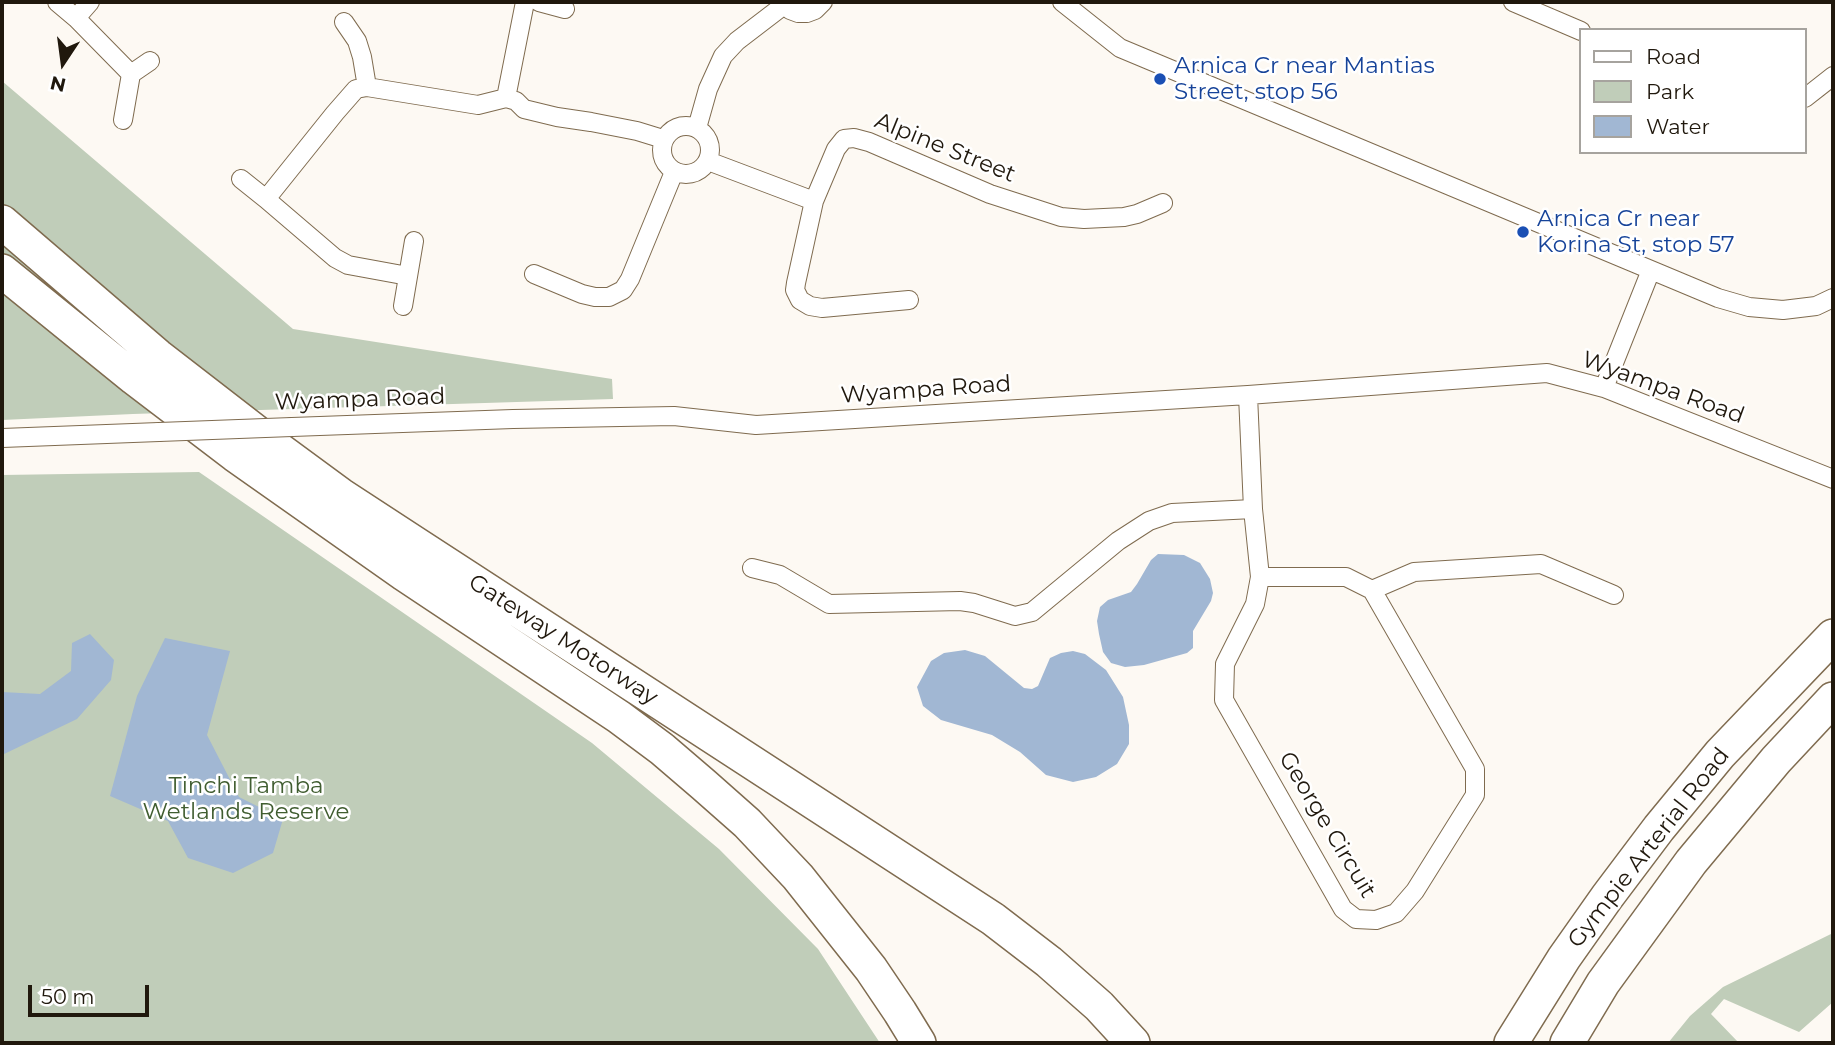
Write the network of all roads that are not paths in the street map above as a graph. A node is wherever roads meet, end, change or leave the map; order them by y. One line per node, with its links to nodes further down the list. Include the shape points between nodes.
1 (57, 2): 11 (street)
2 (90, 2): 11 (street)
3 (525, 2): 19 (street)
4 (540, 2): 10 (street)
5 (823, 2): 8 (street, via 807,13 790,10)
6 (1062, 2): 9 (street)
7 (1513, 2): 13 (street)
8 (783, 3): 21 (street, via 723,56)
9 (1081, 8): 31 (street, via 1120,48)
10 (565, 9)
11 (76, 18): 15 (street)
12 (344, 22): 17 (street, via 360,49)
13 (1580, 31)
14 (149, 61): 15 (street)
15 (131, 74): 20 (street)
16 (1833, 76): 18 (street)
17 (367, 87): 19 (street, via 478,105); 26 (street, via 356,89)
18 (1807, 97)
19 (506, 98): 22 (street, via 524,109)
20 (123, 120)
21 (697, 128): 22 (street, via 676,127); 23 (street, via 709,141)
22 (663, 139): 24 (street, via 662,158)
23 (708, 161): 24 (street, via 693,173); 27 (street)
24 (674, 172): 33 (street, via 622,290 609,297 595,297)
25 (241, 179): 26 (street)
26 (266, 199): 34 (street, via 335,258 348,265)
27 (814, 201): 28 (street, Alpine Street, via 836,149 844,139 854,138 990,194 1061,217 1124,217); 36 (street, via 796,283 800,300 822,308)
28 (1163, 203)
29 (2, 222): 50 (highway, Gateway Motorway, via 158,356 292,460 993,919 1099,1006)
30 (414, 241): 34 (street)
31 (1651, 270): 35 (street, via 1749,307 1783,310 1816,306); 38 (street)
32 (2, 271): 49 (highway, Gateway Motorway, via 235,455 619,717 694,776 798,877 870,969)
33 (534, 274)
34 (408, 276): 37 (street)
35 (1833, 298)
36 (909, 300)
37 (403, 306)
38 (1604, 388): 39 (street, Wyampa Road, via 1548,373); 41 (street, Wyampa Road)
39 (1248, 395): 40 (street, Wyampa Road, bridge, via 756,425 674,416); 42 (street, George Circuit)
40 (2, 438)
41 (1833, 479)
42 (1253, 509): 43 (street, via 1171,513 1149,521 1032,612 1014,615 960,601 829,604 780,575); 44 (street, George Circuit)
43 (752, 568)
44 (1261, 577): 45 (street, via 1346,577); 45 (street, George Circuit, via 1255,604 1225,664 1224,700 1343,909 1356,919 1376,920 1396,913 1415,891 1475,795 1475,769)
45 (1372, 590): 46 (street, via 1414,572 1541,564)
46 (1614, 595)
47 (1833, 635): 51 (highway, Gympie Arterial Road, via 1720,754 1659,828 1564,958)
48 (1833, 699): 52 (highway, Gympie Arterial Road, via 1690,862 1603,983)
49 (919, 1043)
50 (1133, 1043)
51 (1511, 1043)
52 (1567, 1043)

